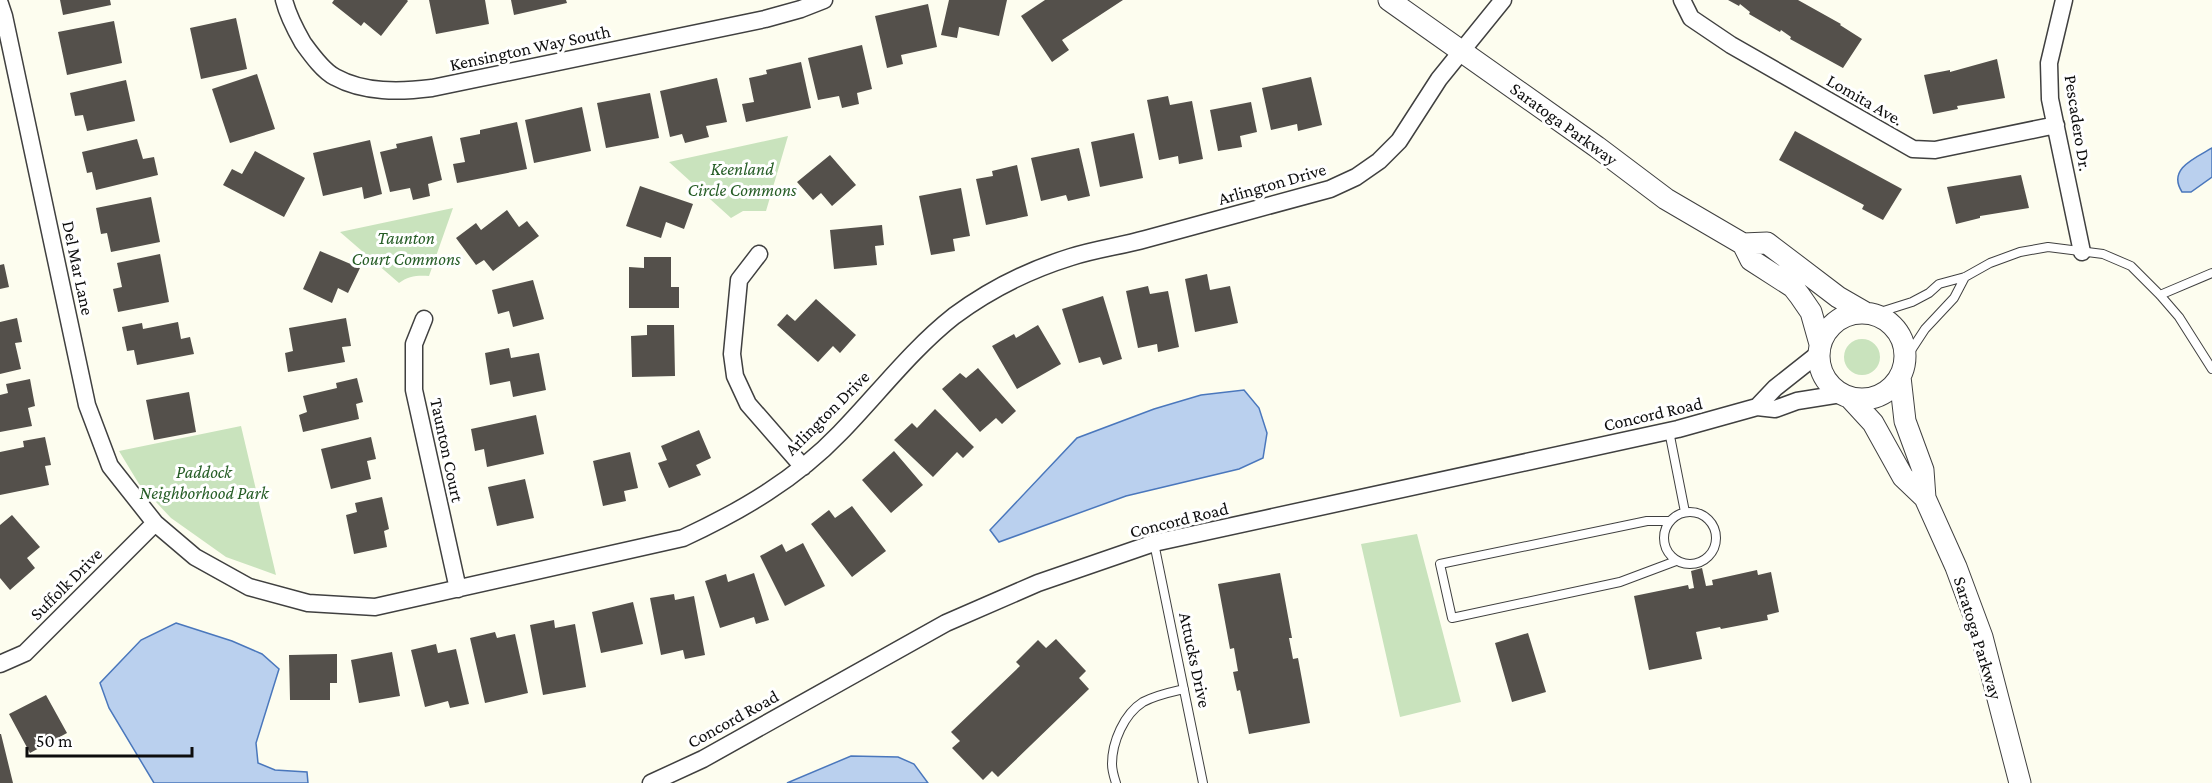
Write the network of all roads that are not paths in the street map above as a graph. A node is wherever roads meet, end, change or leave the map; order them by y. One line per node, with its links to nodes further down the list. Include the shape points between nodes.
1 (284, 0): 2 (street, Kensington Way South, via 297,33 333,76 359,87 409,91 765,19)
2 (824, 0)
3 (1389, 0): 8 (street, Saratoga Parkway)
4 (1503, 0): 8 (street, Arlington Drive)
5 (1682, 0): 9 (street, Lomita Ave., via 1691,18 1731,45 1913,149 1935,150)
6 (2064, 0): 9 (street, Pescadero Dr., via 2049,63 2050,99)
7 (0, 4): 28 (street, Del Mar Lane, via 87,405 110,466)
8 (1462, 51): 10 (street, Saratoga Parkway, via 1666,199); 24 (street, Arlington Drive, via 1399,141 1356,177 1330,189 1072,256 1011,281 982,297 929,338 839,434)
9 (2056, 125): 11 (street, Pescadero Dr.)
10 (1743, 244): 16 (street, Saratoga Parkway, via 1767,243 1838,297); 18 (street, Saratoga Parkway, via 1752,260 1800,296 1811,312)
11 (2082, 252): 14 (lane, via 2048,248 2020,252); 15 (lane, via 2103,254 2131,266)
12 (759, 254): 24 (street, via 739,280 732,354 735,376 748,404)
13 (2212, 273): 15 (lane)
14 (1965, 277): 16 (lane, via 1939,284 1912,302); 19 (lane, via 1954,298 1925,328)
15 (2160, 295): 20 (lane)
16 (1869, 313): 18 (street, via 1837,321 1824,335); 19 (street, via 1898,330 1905,348)
17 (424, 319): 31 (street, Taunton Court, via 414,344 414,390)
18 (1819, 349): 21 (street, via 1819,364 1827,381); 22 (street)
19 (1903, 367): 21 (street, via 1888,391 1879,396); 25 (street, Saratoga Parkway, via 1905,421 1923,470)
20 (2212, 369)
21 (1846, 396): 22 (street, Concord Road, via 1797,401 1775,409); 25 (street, Saratoga Parkway, via 1873,423 1903,477)
22 (1757, 407): 23 (street, Concord Road)
23 (1669, 431): 26 (lane); 29 (street, Concord Road)
24 (802, 467): 31 (street, Arlington Drive, via 750,504 682,538)
25 (1925, 498): 37 (street, Saratoga Parkway, via 1982,638)
26 (1685, 512): 27 (lane); 30 (lane, via 1708,519 1716,541 1703,561 1694,565)
27 (1669, 521): 30 (lane, via 1663,538); 30 (lane, via 1647,521 1440,564 1452,618 1620,582)
28 (155, 523): 31 (street, Arlington Drive, via 195,556 249,587 309,603 375,607); 32 (street, Suffolk Drive, via 25,653)
29 (1155, 543): 33 (lane, Attucks Drive); 34 (street, Concord Road, via 1038,583 946,623 703,759)
30 (1676, 561)
31 (458, 589)
32 (0, 664)
33 (1184, 689): 35 (lane, via 1158,695 1132,711 1114,747); 36 (lane, Attucks Drive)
34 (651, 783)
35 (1116, 783)
36 (1203, 783)
37 (2020, 783)

